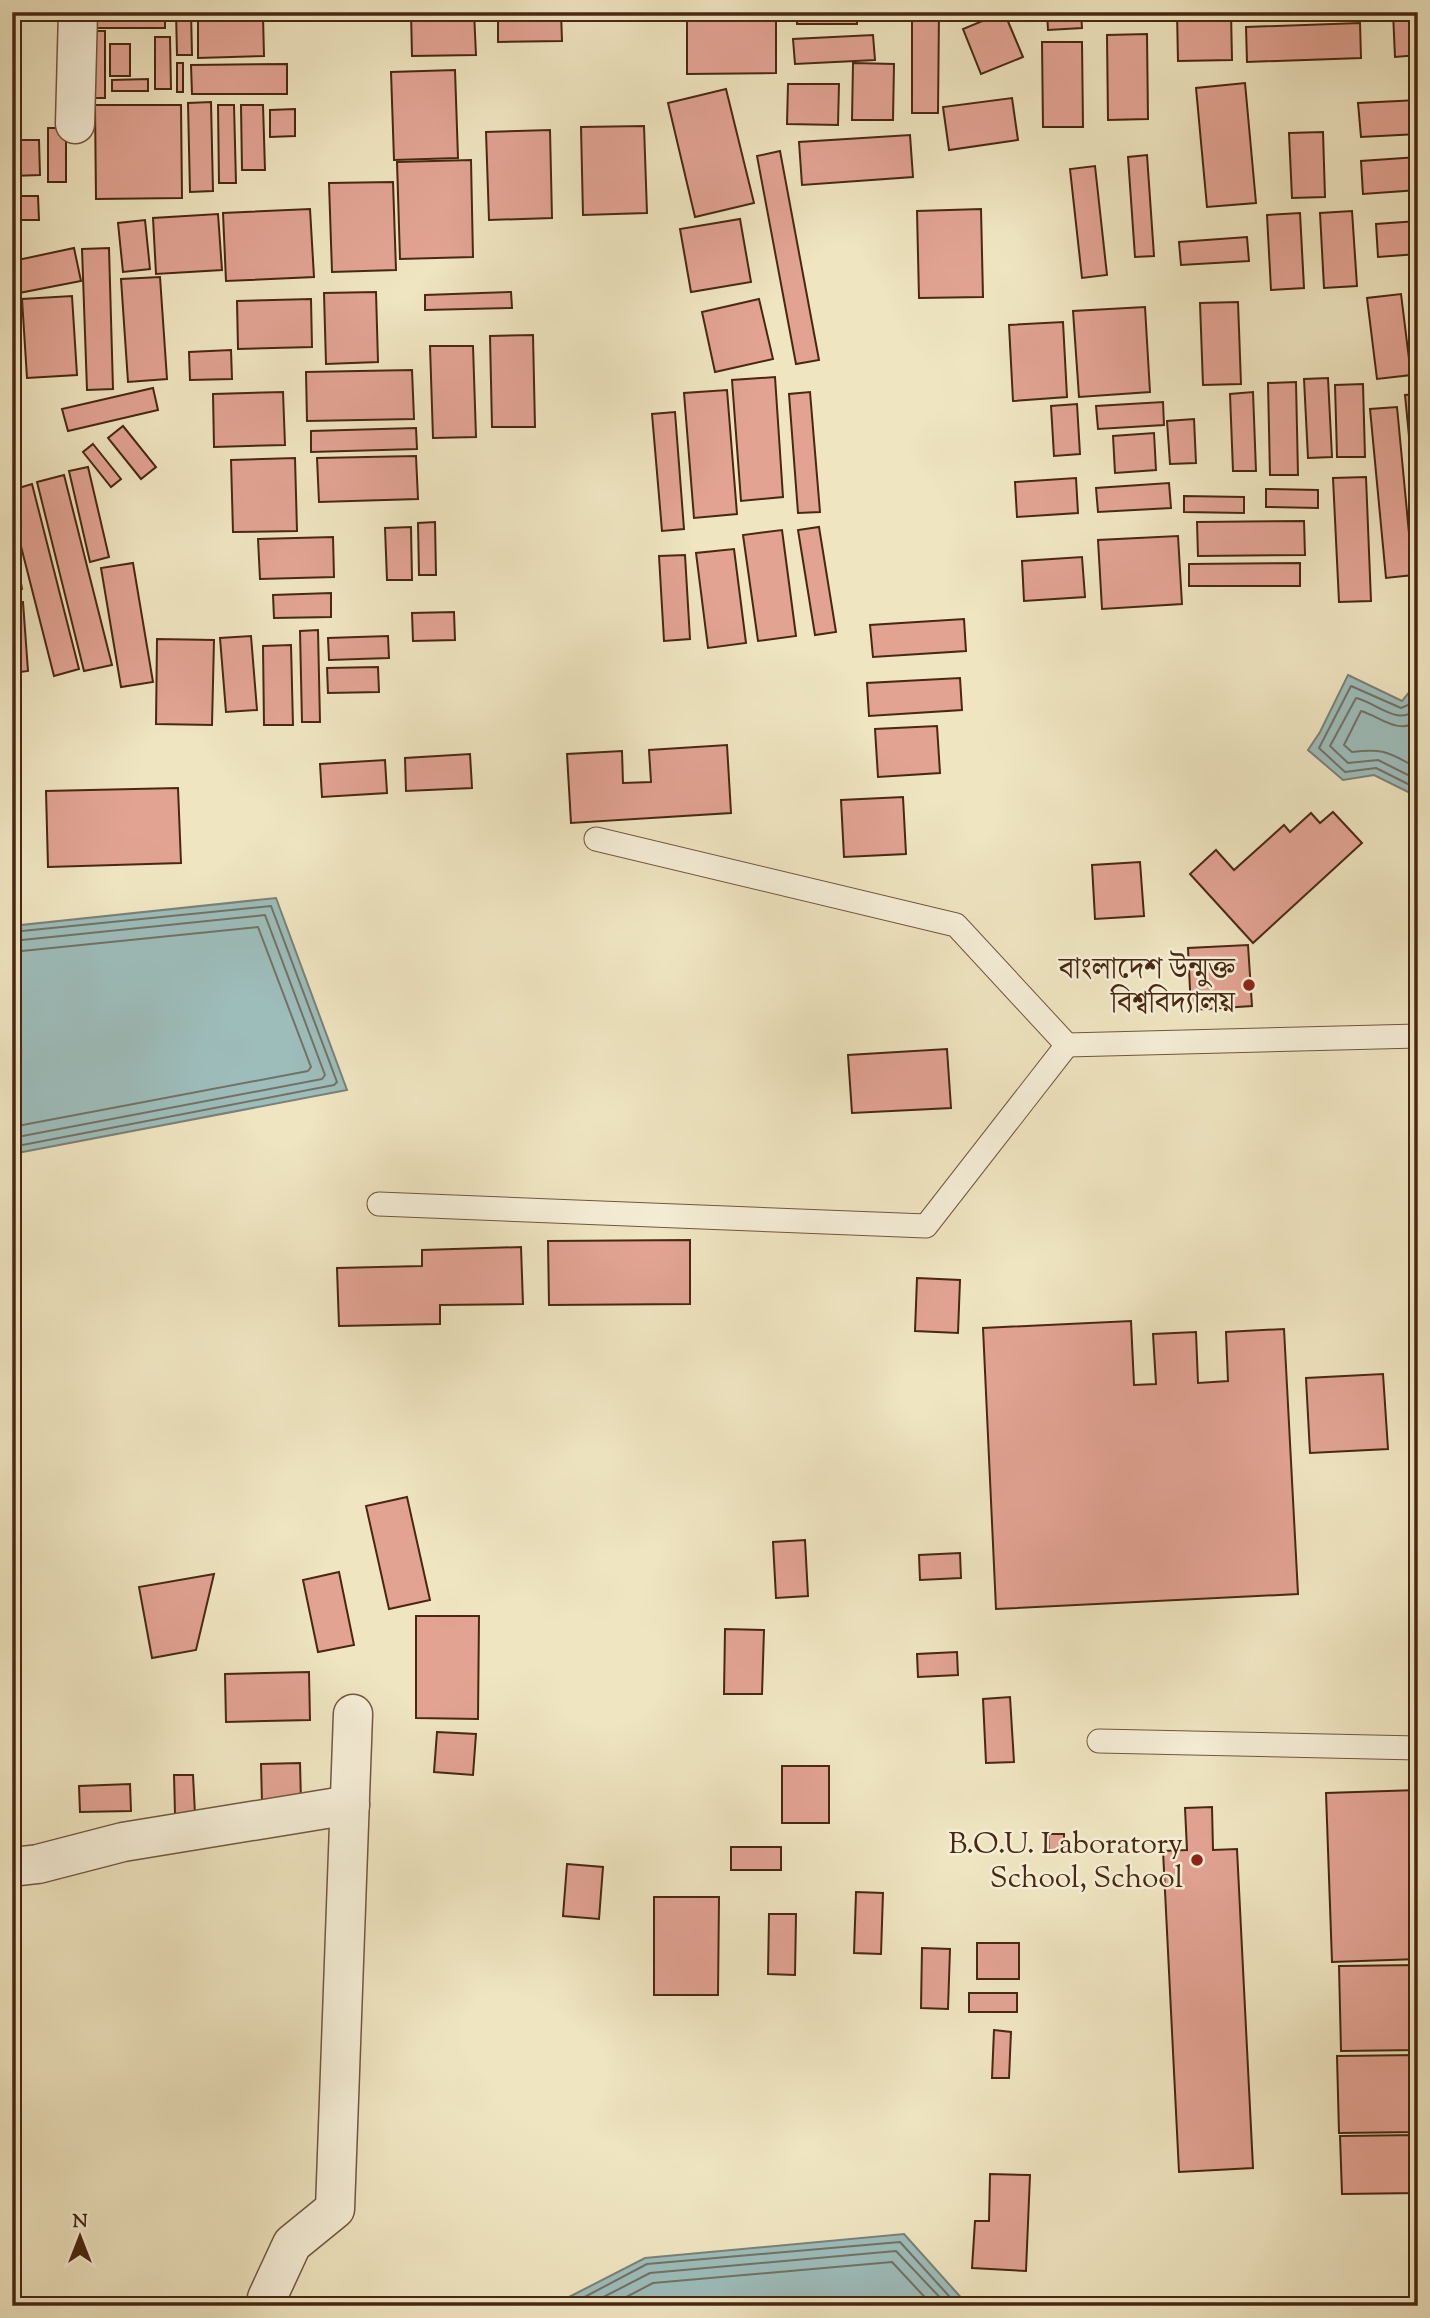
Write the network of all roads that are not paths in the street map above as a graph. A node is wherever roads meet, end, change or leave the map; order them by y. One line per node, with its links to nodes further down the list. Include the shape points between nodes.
1 (78, 12): 2 (street)
2 (75, 124)
3 (596, 839): 5 (lane, via 956,925)
4 (1418, 1036): 5 (lane)
5 (1067, 1045): 6 (lane, via 926,1226)
6 (379, 1204)
7 (353, 1714): 10 (street)
8 (1099, 1741): 9 (lane)
9 (1418, 1748)
10 (350, 1805): 11 (street, via 123,1842); 12 (street, via 335,2209 292,2244 267,2298)
11 (12, 1867)
12 (270, 2306)

